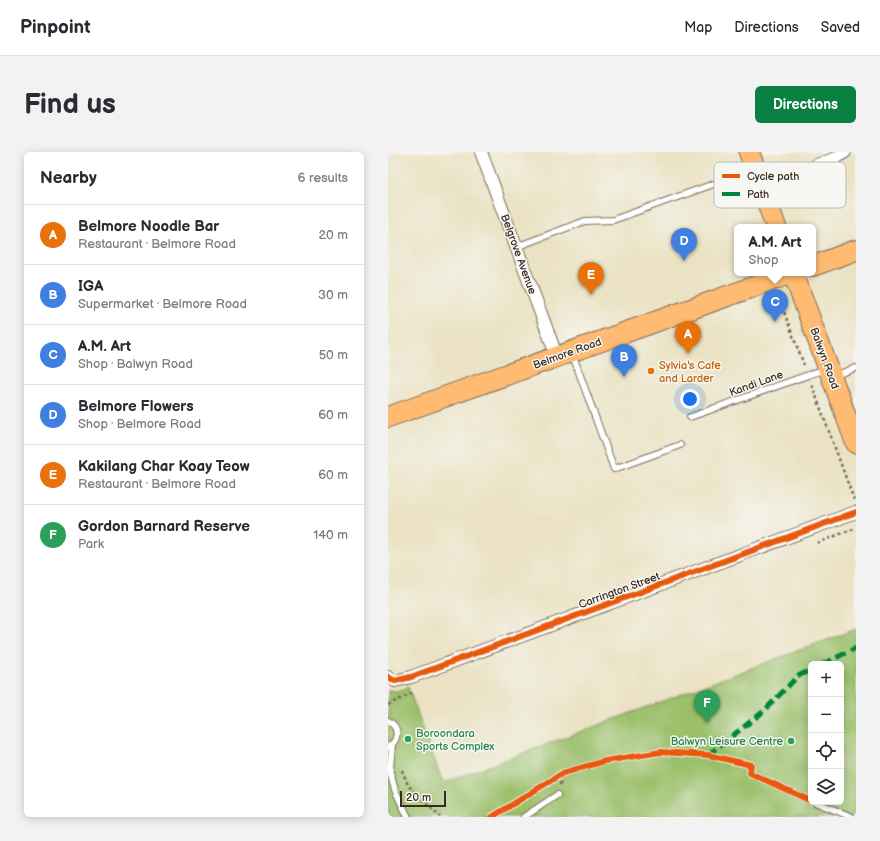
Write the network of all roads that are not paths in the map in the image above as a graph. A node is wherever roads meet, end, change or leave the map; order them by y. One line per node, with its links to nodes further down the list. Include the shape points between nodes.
1 (481, 152): 7 (street, Belgrove Avenue)
2 (844, 152): 3 (street)
3 (825, 162)
4 (714, 177): 7 (lane, via 613,220 585,221)
5 (769, 208): 6 (main road)
6 (775, 224)
7 (516, 247): 12 (street, Belgrove Avenue)
8 (856, 250): 9 (main road)
9 (816, 265)
10 (784, 276): 12 (main road, Belmore Road)
11 (793, 276): 14 (main road, Balwyn Road)
12 (565, 354): 15 (main road, Belmore Road); 18 (lane, via 614,468)
13 (856, 368): 14 (lane, Kandi Lane)
14 (830, 372): 16 (lane, Kandi Lane, via 808,375); 17 (main road, Balwyn Road)
15 (388, 417)
16 (690, 417)
17 (856, 443)
18 (680, 445)
19 (856, 512): 20 (street, Carrington Street, via 411,677 395,681)
20 (388, 677)
21 (389, 721): 22 (lane, via 395,726 397,733 396,740)
22 (390, 746): 23 (lane)
23 (389, 768): 28 (lane, via 395,790)
24 (750, 774): 26 (lane)
25 (557, 795): 29 (lane)
26 (808, 800)
27 (822, 805): 30 (lane)
28 (408, 817)
29 (524, 817)
30 (852, 817)

